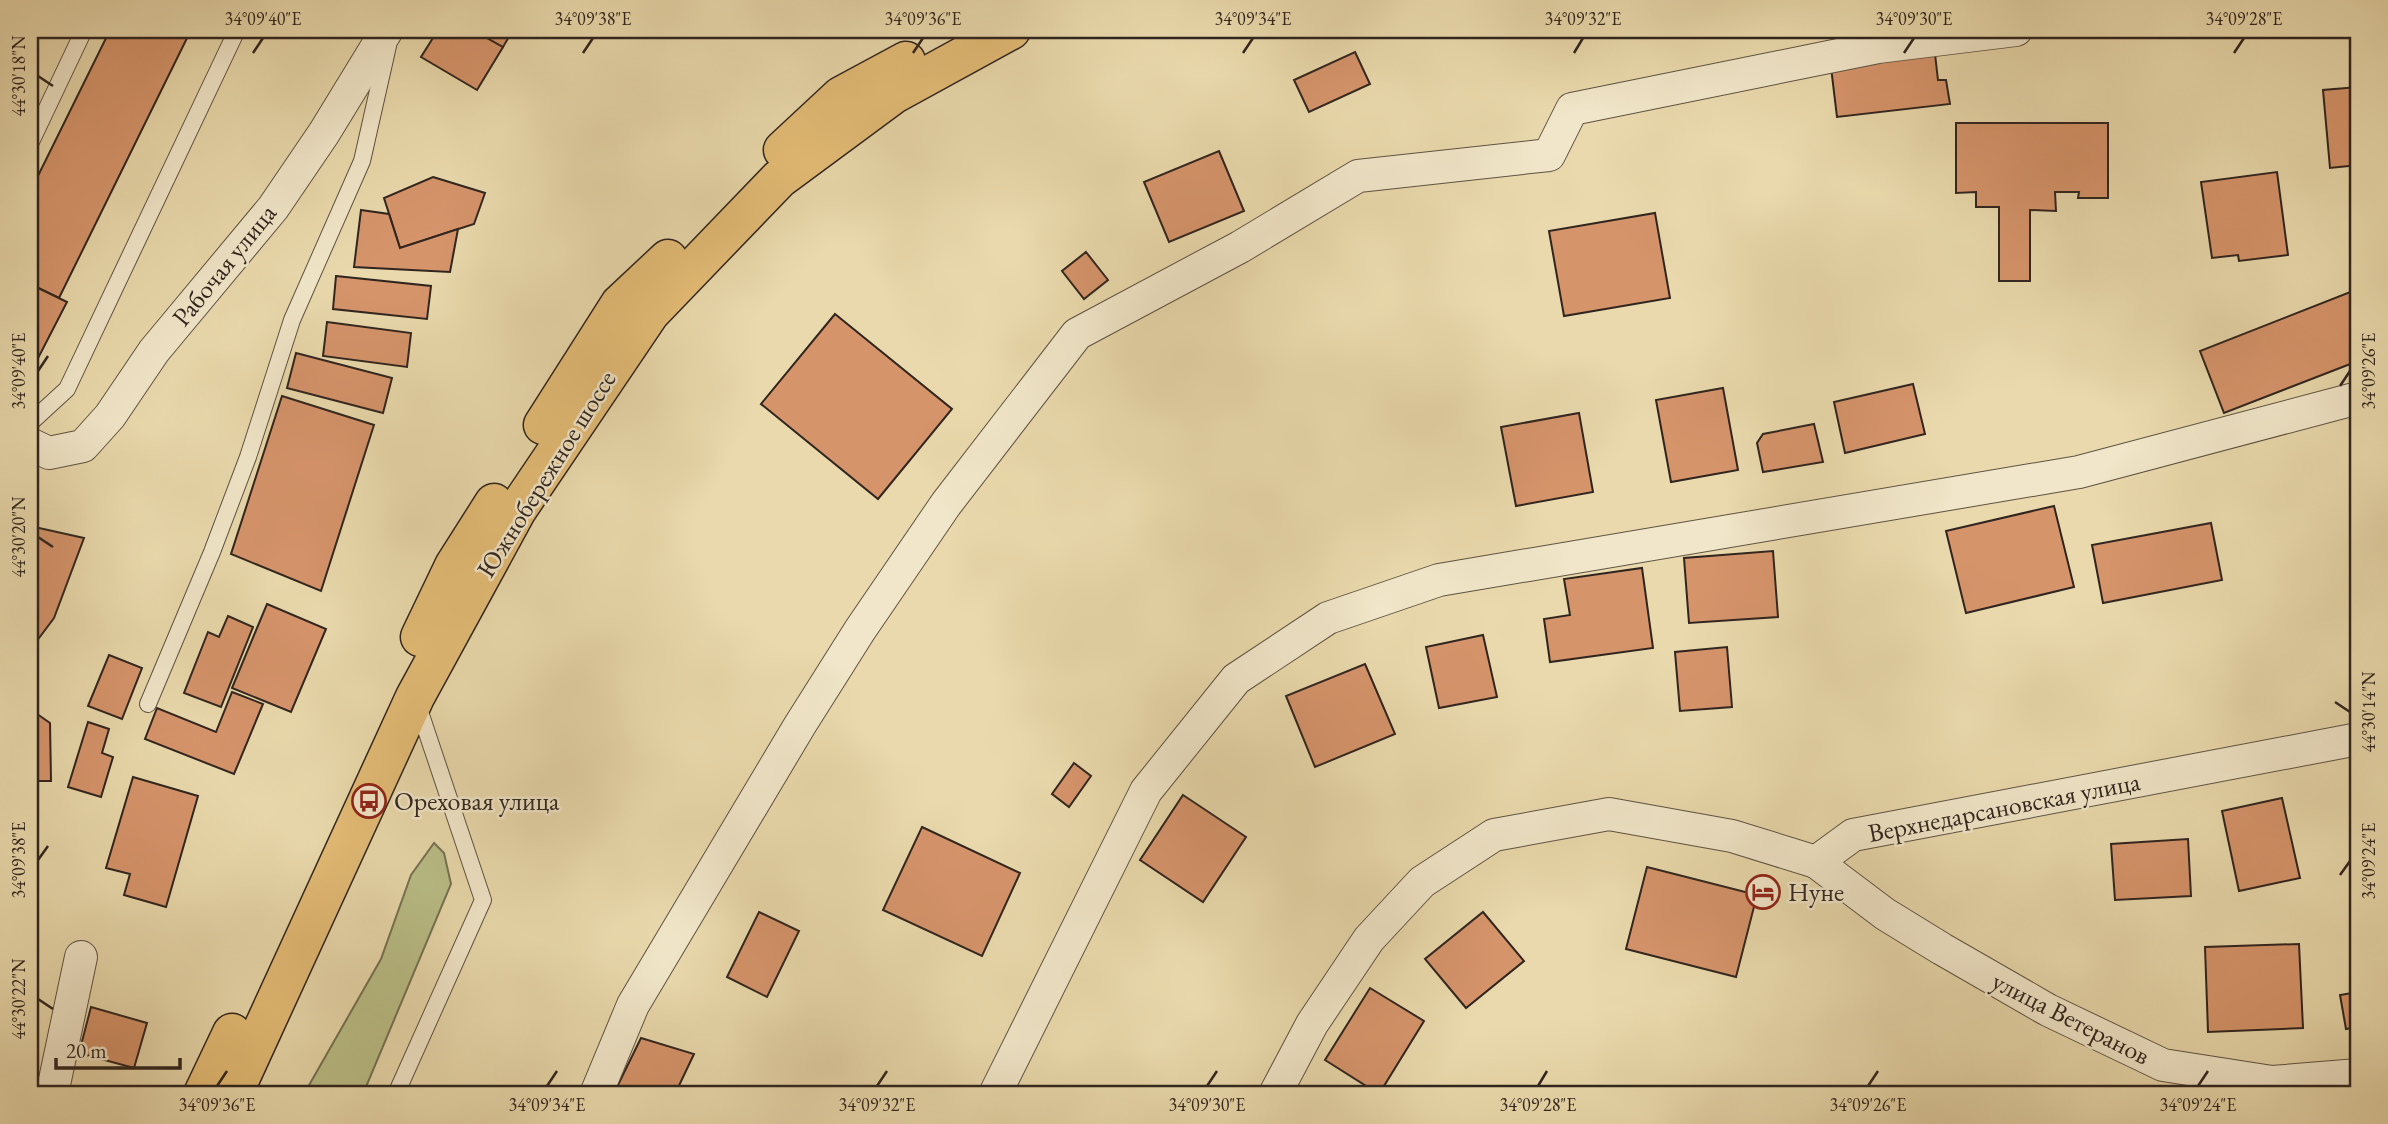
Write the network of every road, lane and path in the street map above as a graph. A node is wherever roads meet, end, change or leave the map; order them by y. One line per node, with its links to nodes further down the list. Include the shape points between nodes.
1 (85, 30): 7 (lane)
2 (237, 30): 9 (lane, via 67,389)
3 (389, 30): 10 (street, Рабочая улица, via 272,208 154,351 110,416 83,446 49,453); 12 (lane, via 362,161 292,320 248,457)
4 (967, 30): 18 (highway, Южнобережное шоссе, via 841,96 620,304 454,566)
5 (1011, 30): 11 (highway, Южнобережное шоссе, via 894,93 779,179 650,313 517,509)
6 (2016, 30): 21 (street, via 1878,47 1572,109 1549,155 1358,176 1240,247 1077,334 946,504 827,683 632,1005)
7 (30, 144)
8 (2358, 398): 22 (street, via 2079,472 1439,580 1328,618 1236,679 1146,791)
9 (30, 423)
10 (30, 444)
11 (415, 697): 19 (highway, Южнобережное шоссе); 20 (lane, via 482,900)
12 (148, 704)
13 (2358, 739): 14 (street, Верхнедарсановская улица, via 1853,835)
14 (1816, 862): 16 (street, улица Ветеранов, via 1885,914 1942,949 2048,1010 2163,1065 2272,1082); 23 (street, via 1732,836 1608,814 1494,835 1422,882 1369,939 1312,1024)
15 (81, 957): 17 (street)
16 (2358, 1075)
17 (51, 1094)
18 (203, 1094)
19 (233, 1094)
20 (396, 1094)
21 (596, 1094)
22 (995, 1094)
23 (1275, 1094)

